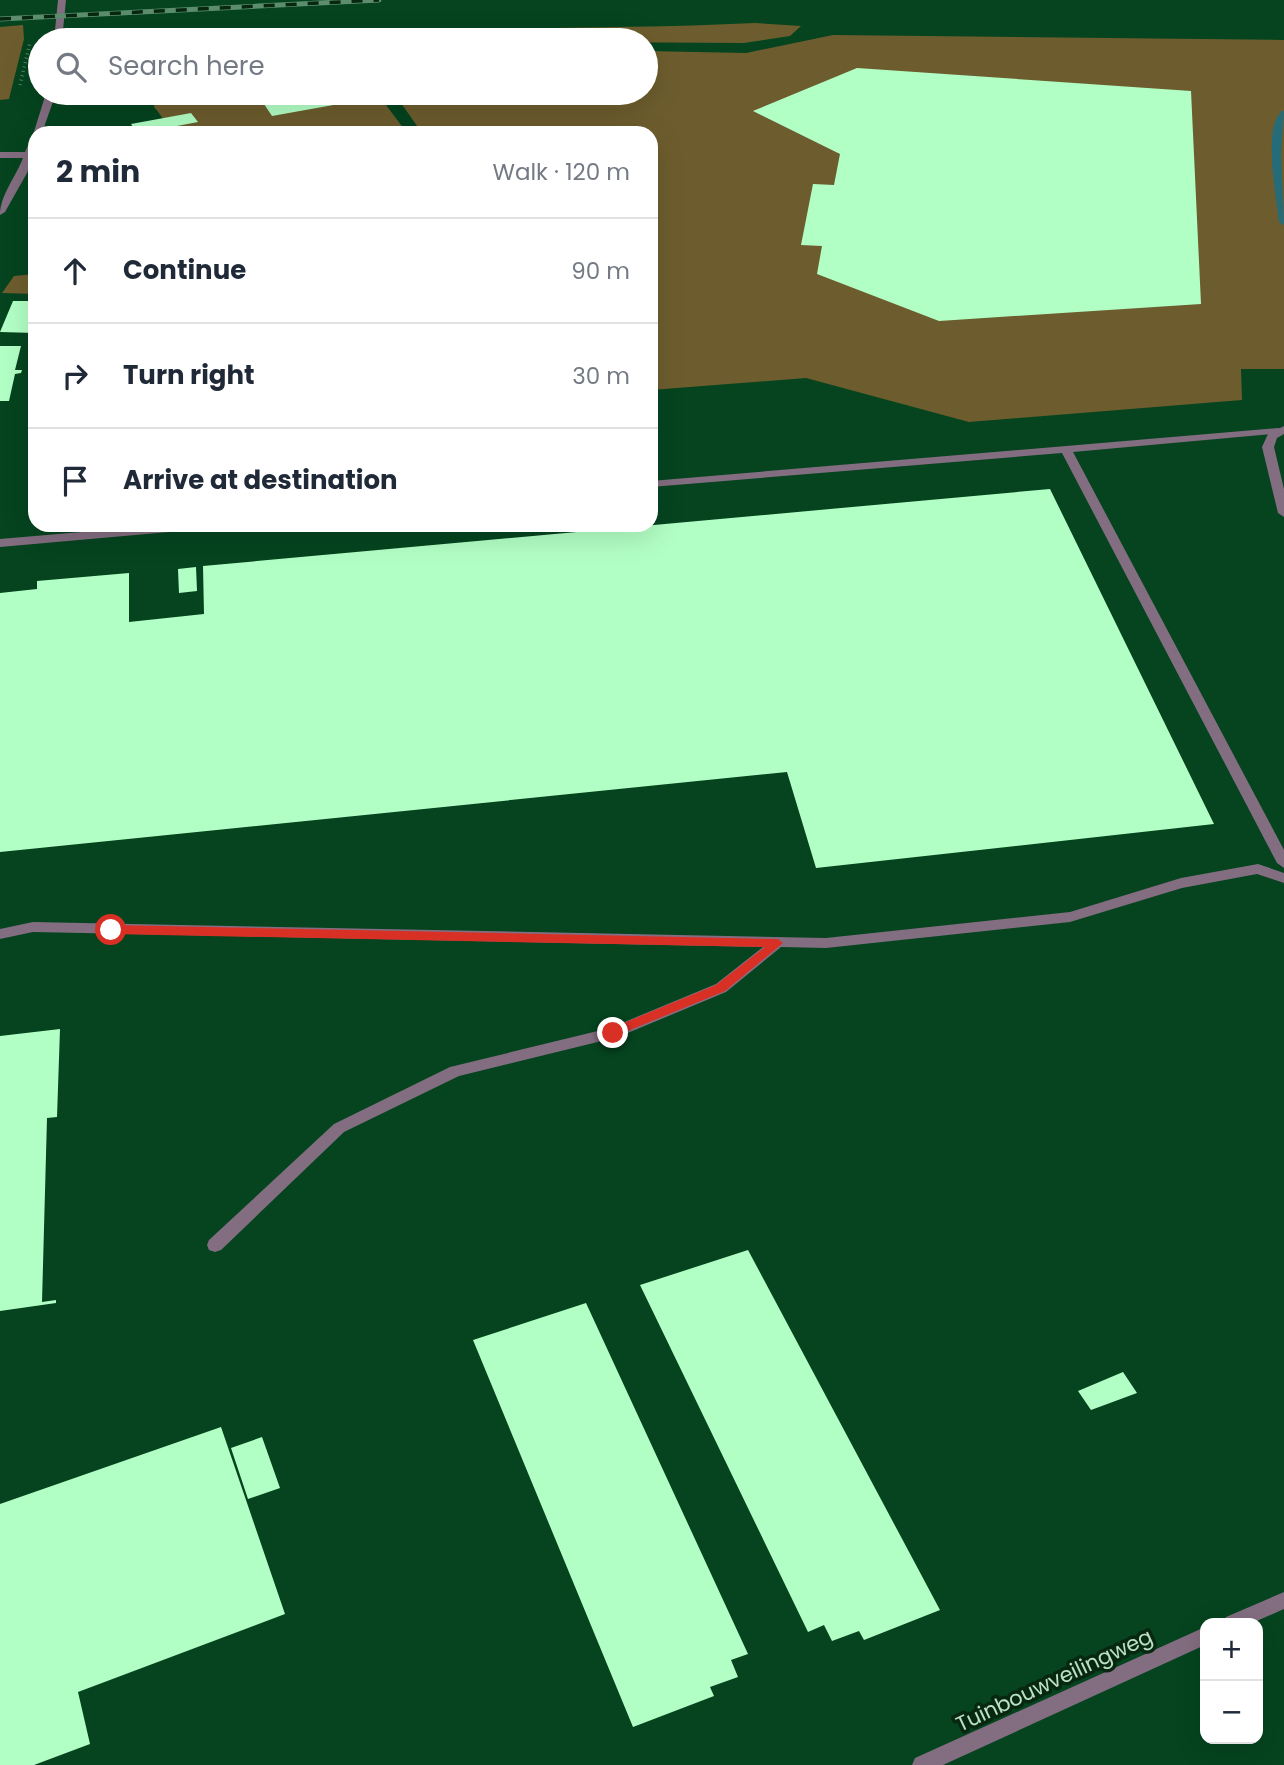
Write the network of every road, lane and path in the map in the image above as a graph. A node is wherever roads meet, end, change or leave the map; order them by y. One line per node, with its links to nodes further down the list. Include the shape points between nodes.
1 (62, 0): 2 (street)
2 (59, 28)
3 (47, 105): 4 (street)
4 (39, 126)
5 (0, 155): 6 (street)
6 (28, 155)
7 (28, 162): 8 (street)
8 (0, 212)
9 (1281, 430): 10 (street); 12 (street, via 1272,436 1268,447)
10 (1065, 449): 11 (street); 15 (street)
11 (658, 483)
12 (1284, 513)
13 (124, 532): 14 (street)
14 (0, 543)
15 (1284, 863)
16 (1284, 878): 18 (street, via 1258,869 1181,883 1070,917 883,938)
17 (0, 934): 18 (street, via 33,927)
18 (778, 943): 19 (street, via 721,988 613,1033 455,1071 339,1128)
19 (215, 1245)
20 (1284, 1600): 21 (street)
21 (1244, 1618)
22 (1200, 1638): 23 (street, Tuinbouwveilingweg)
23 (922, 1765)

